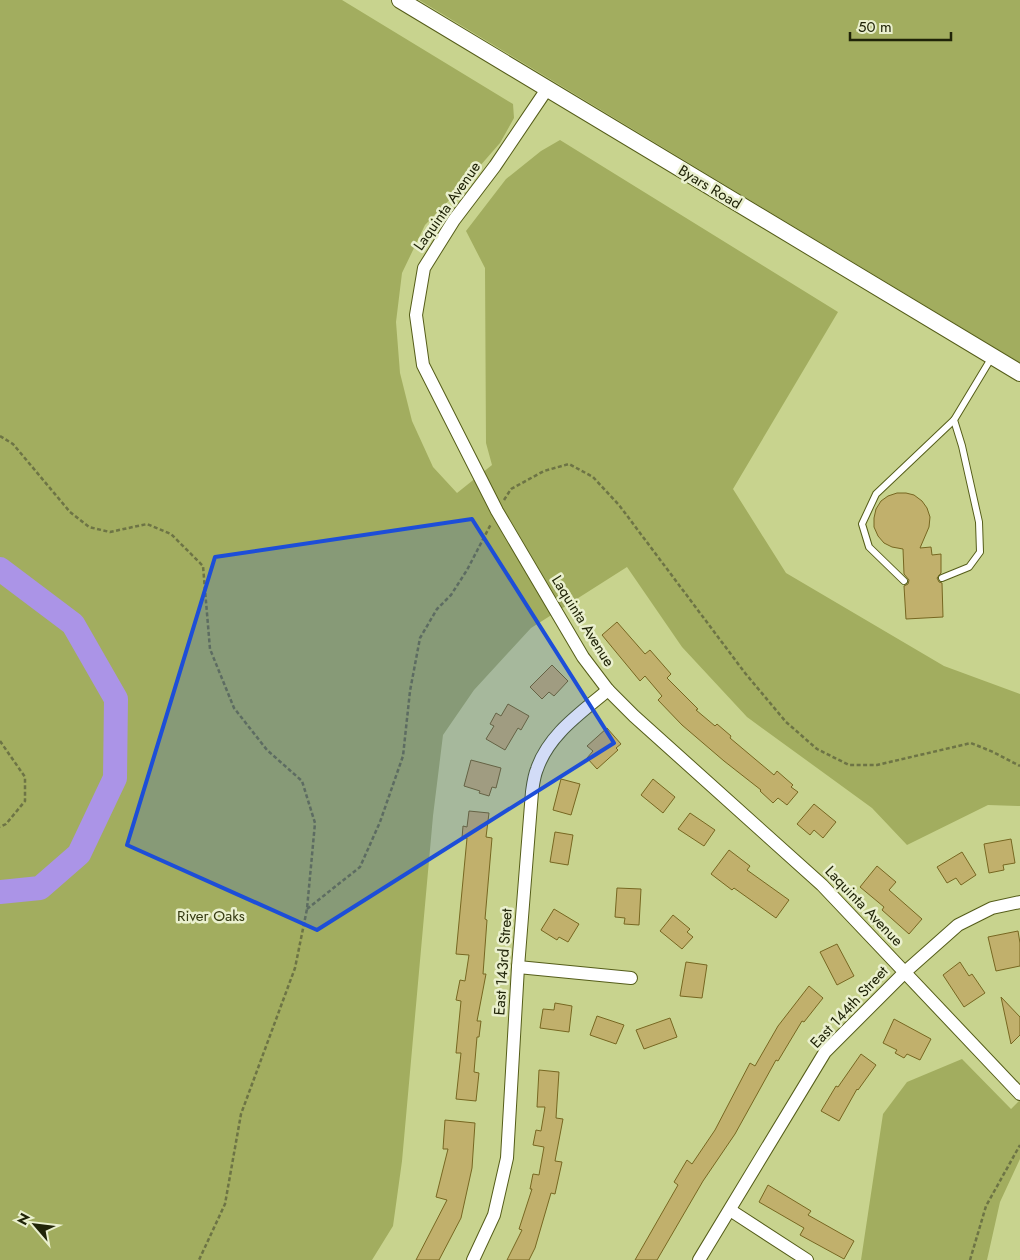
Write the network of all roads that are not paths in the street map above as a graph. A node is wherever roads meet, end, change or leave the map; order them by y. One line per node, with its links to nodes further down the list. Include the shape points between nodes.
1 (400, 0): 2 (street, Byars Road)
2 (548, 89): 3 (street, Byars Road); 8 (street, Laquinta Avenue, via 496,166 454,220 424,268 416,315 423,365 497,511 583,657)
3 (993, 356): 4 (street, Byars Road); 5 (lane)
4 (1020, 372)
5 (954, 420): 6 (lane, via 979,522 980,552 969,567); 7 (lane, via 876,494 862,524 869,548)
6 (942, 578)
7 (904, 581)
8 (608, 690): 10 (street, East 143rd Street, via 560,730 546,749 537,770 532,792); 11 (street, Laquinta Avenue, via 822,885)
9 (1020, 902): 11 (street, East 144th Street, via 992,908 958,925)
10 (518, 967): 12 (street); 15 (street, East 143rd Street, via 507,1158 494,1215)
11 (905, 972): 13 (street, Laquinta Avenue); 14 (street, East 144th Street, via 825,1052)
12 (631, 978)
13 (1020, 1094)
14 (730, 1210): 16 (street, East 144th Street); 17 (street)
15 (473, 1260)
16 (699, 1260)
17 (807, 1260)

